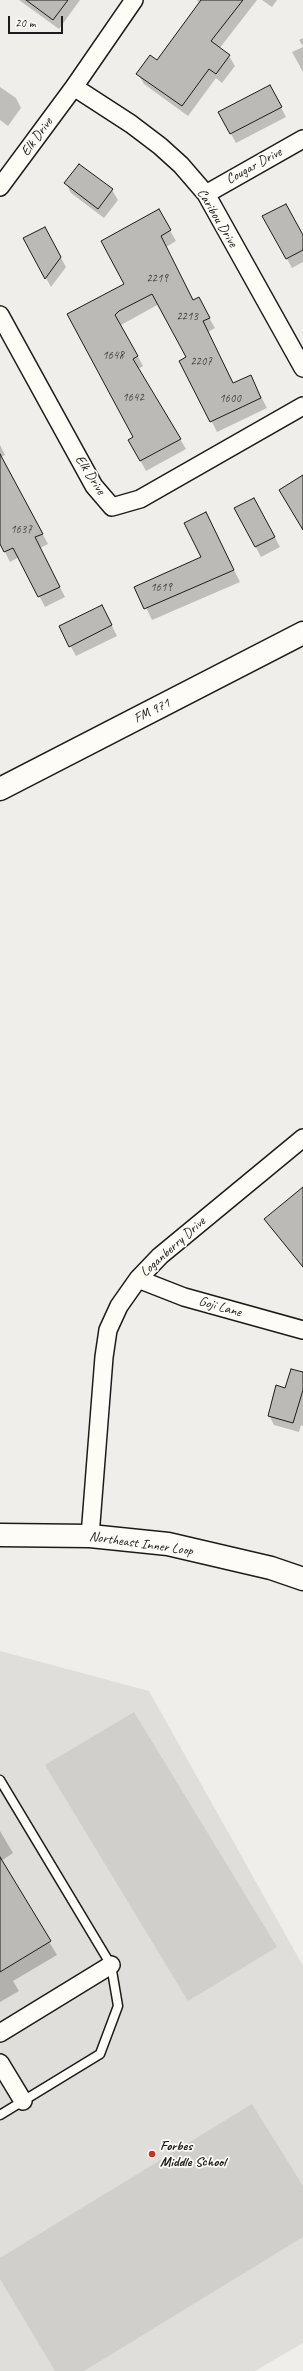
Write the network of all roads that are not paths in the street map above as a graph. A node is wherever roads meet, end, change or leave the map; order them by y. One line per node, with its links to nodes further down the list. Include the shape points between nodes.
1 (134, 0): 2 (street, Elk Drive)
2 (74, 87): 4 (street, Elk Drive); 5 (street, Caribou Drive, via 160,146 181,165)
3 (303, 139): 5 (street, Cougar Drive)
4 (0, 187)
5 (206, 194): 7 (street, Caribou Drive)
6 (0, 315): 8 (street, Elk Drive, via 94,486 112,507 140,500)
7 (303, 368)
8 (303, 406)
9 (303, 634): 10 (main road, FM 971 / FM 971)
10 (0, 789)
11 (303, 1138): 12 (street, Loganberry Drive, via 172,1246)
12 (138, 1279): 13 (street, Goji Lane, via 184,1297); 15 (street, Loganberry Drive, via 119,1306 108,1330)
13 (303, 1330)
14 (0, 1535): 15 (main road, Northeast Inner Loop)
15 (90, 1536): 16 (main road, Northeast Inner Loop, via 168,1544 271,1568)
16 (303, 1579)
17 (0, 1780): 18 (lane)
18 (110, 1965): 19 (street); 21 (lane, via 118,2006 100,2054)
19 (0, 2033)
20 (0, 2063): 21 (street)
21 (23, 2101): 22 (lane)
22 (0, 2115)

